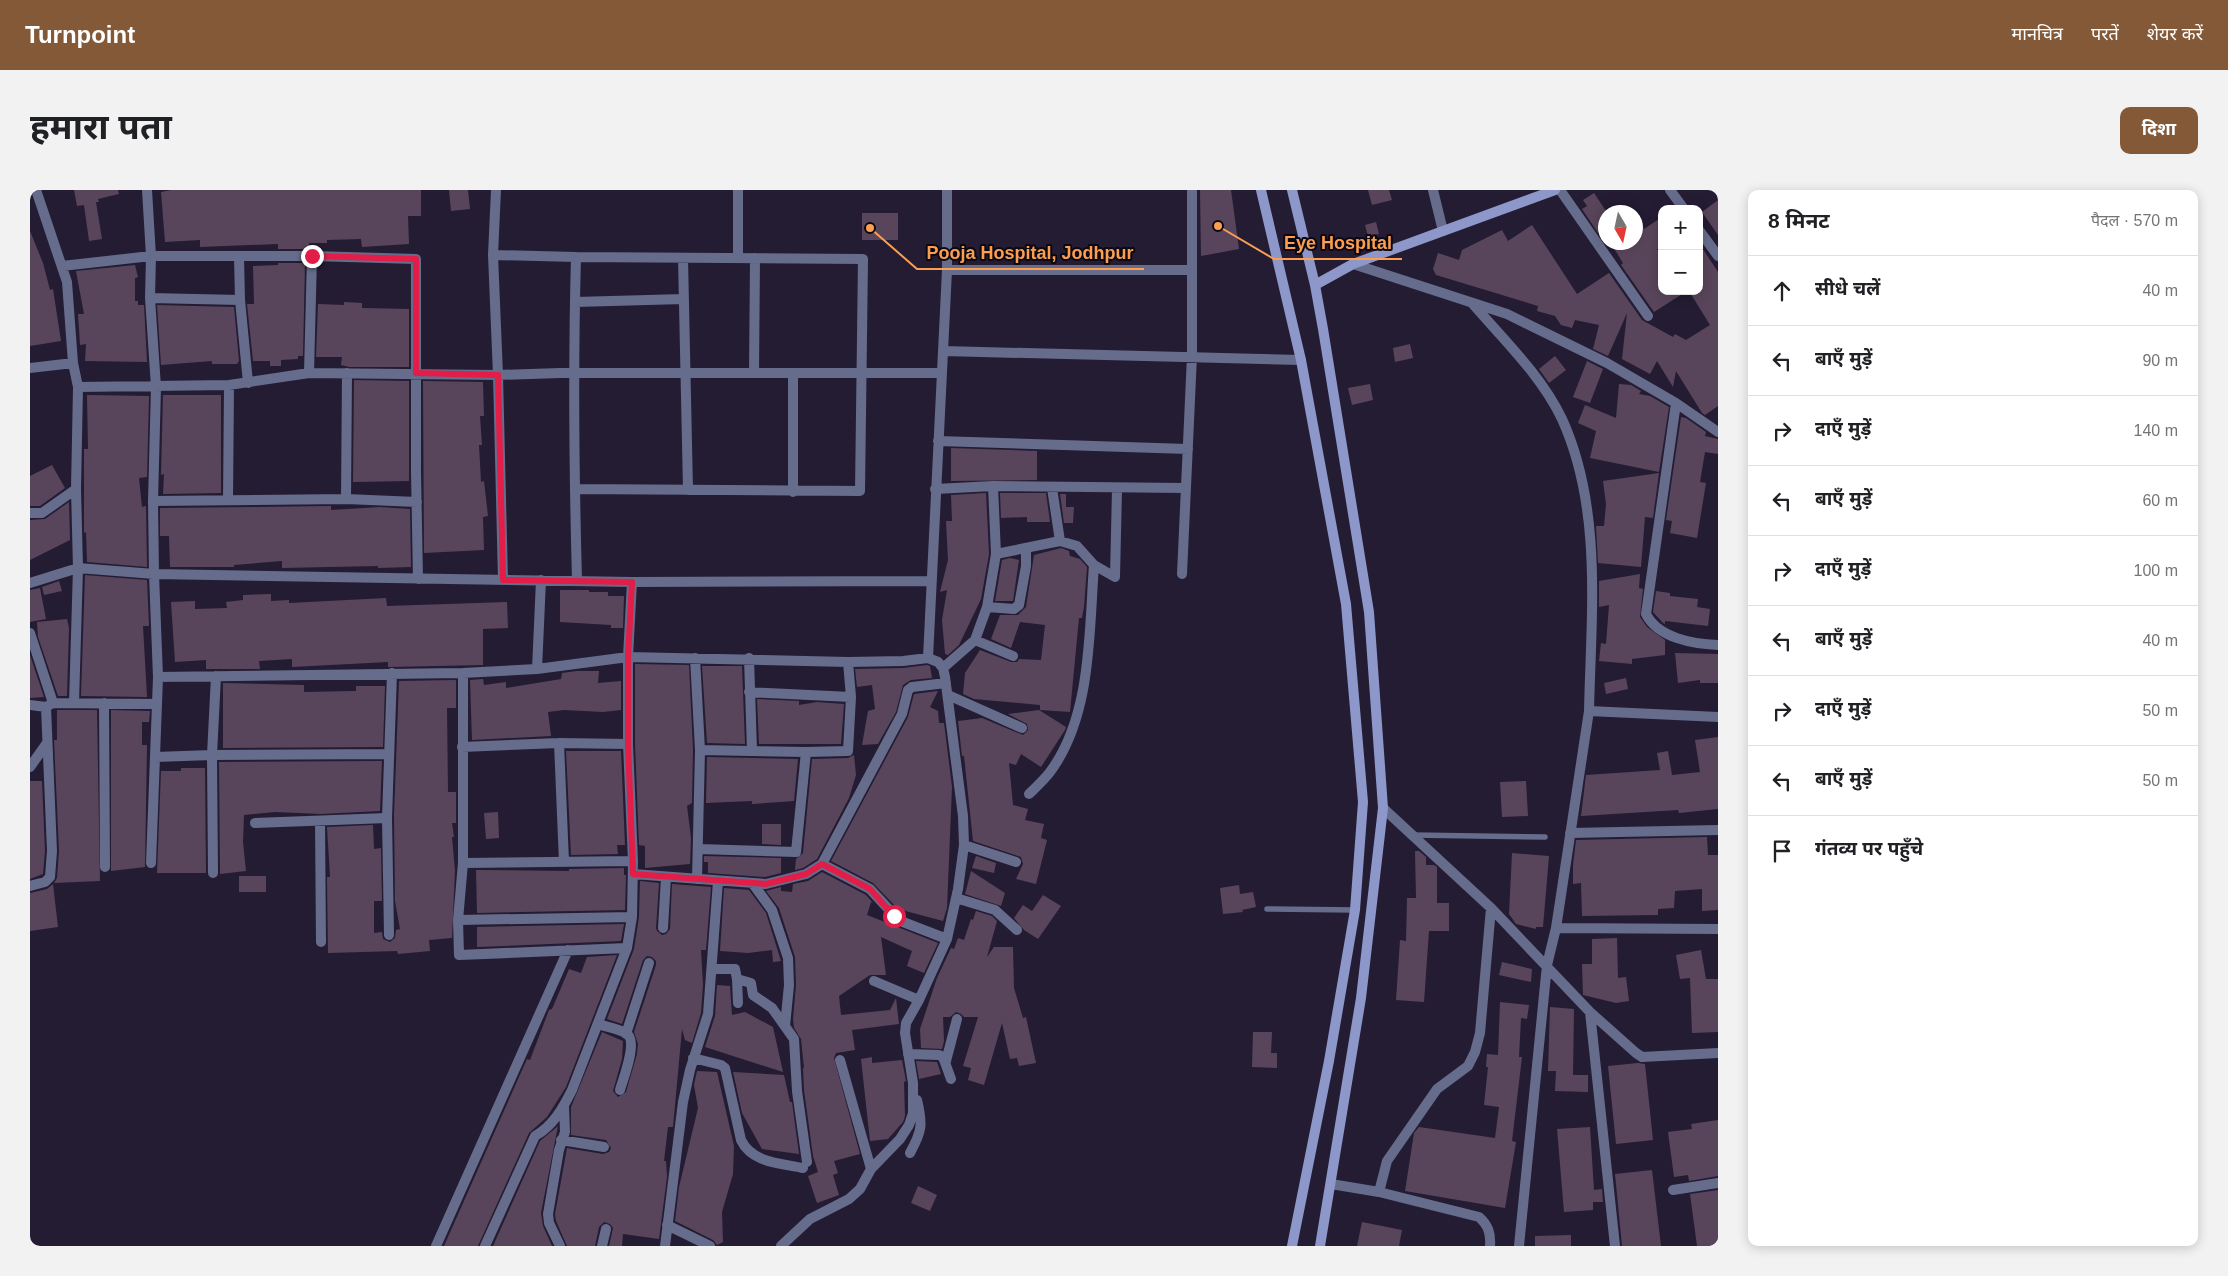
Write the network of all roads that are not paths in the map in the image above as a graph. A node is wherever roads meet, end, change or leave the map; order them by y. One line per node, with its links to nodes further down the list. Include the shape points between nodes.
1 (36, 190): 26 (street)
2 (147, 190): 17 (street)
3 (496, 190): 16 (street)
4 (738, 190): 23 (street)
5 (947, 190): 27 (street)
6 (1192, 190): 28 (street)
7 (1261, 190): 38 (main road)
8 (1292, 190): 29 (main road)
9 (1433, 190): 14 (street)
10 (1555, 190): 14 (main road)
11 (1560, 190): 35 (street)
12 (1670, 190): 13 (street)
13 (1681, 205)
14 (1443, 231): 25 (main road)
15 (1703, 235): 20 (street)
16 (493, 255): 21 (street); 50 (street)
17 (151, 256): 18 (street); 26 (street); 30 (street)
18 (239, 256): 19 (street); 32 (street)
19 (312, 256): 41 (street); 43 (street, via 416,259)
20 (1718, 256)
21 (576, 257): 22 (street); 33 (street)
22 (683, 258): 23 (street); 31 (street)
23 (738, 258): 24 (street)
24 (756, 258): 46 (street); 48 (street, via 864,259)
25 (1353, 264): 29 (main road); 34 (street)
26 (62, 266): 39 (street, via 67,282)
27 (947, 270): 28 (street); 36 (street)
28 (1192, 270): 37 (street)
29 (1315, 285): 128 (main road, via 1368,612)
30 (150, 298): 32 (street); 54 (street)
31 (684, 299): 33 (street); 45 (street)
32 (240, 300): 51 (street)
33 (575, 302): 44 (street)
34 (1472, 303): 55 (street, via 1507,314 1607,363); 112 (street, via 1532,372 1561,418 1579,464 1587,509 1591,580)
35 (1648, 316)
36 (943, 351): 37 (street); 49 (street)
37 (1192, 356): 38 (street); 58 (street)
38 (1301, 360): 155 (main road, via 1346,604 1363,802)
39 (73, 363): 40 (street); 53 (street)
40 (30, 368)
41 (309, 373): 42 (street); 51 (street)
42 (347, 373): 43 (street); 68 (street)
43 (416, 373): 50 (street); 71 (street)
44 (573, 373): 45 (street); 50 (street); 63 (street)
45 (686, 373): 46 (street); 66 (street)
46 (754, 373): 47 (street)
47 (793, 373): 48 (street); 67 (street)
48 (860, 373): 49 (street); 67 (street, via 860,490)
49 (942, 373): 57 (street)
50 (498, 375): 81 (street)
51 (248, 383): 52 (street)
52 (229, 385): 54 (street); 69 (street)
53 (78, 387): 54 (street); 62 (street)
54 (156, 387): 70 (street)
55 (1676, 403): 56 (street); 90 (street, via 1646,614 1659,630 1694,643)
56 (1715, 427)
57 (938, 441): 58 (street); 64 (street)
58 (1188, 449): 61 (street)
59 (993, 486): 60 (street); 64 (street); 75 (street)
60 (1052, 488): 65 (street); 73 (street)
61 (1185, 488): 65 (street); 79 (street)
62 (76, 489): 72 (street, via 42,513); 77 (street)
63 (575, 489): 66 (street); 83 (street)
64 (935, 489): 85 (street)
65 (1117, 489): 76 (street, via 1115,577)
66 (688, 490): 67 (street)
67 (793, 492)
68 (346, 499): 69 (street); 71 (street)
69 (228, 500): 70 (street)
70 (153, 501): 78 (street)
71 (416, 502): 80 (street)
72 (30, 513)
73 (1060, 541): 74 (street); 76 (street, via 1077,546)
74 (1026, 548): 75 (street); 87 (street, via 1019,605 1014,609)
75 (996, 554): 87 (street)
76 (1094, 564): 127 (street, via 1083,697 1070,735 1050,771)
77 (78, 568): 78 (street); 86 (street); 107 (street)
78 (154, 574): 80 (street); 102 (street)
79 (1182, 574)
80 (418, 579): 81 (street)
81 (503, 580): 82 (street)
82 (541, 580): 83 (street); 98 (street)
83 (577, 580): 84 (street)
84 (632, 582): 85 (street); 92 (street)
85 (931, 582): 95 (street)
86 (30, 583)
87 (987, 607): 89 (street)
88 (30, 633): 111 (street)
89 (975, 640): 91 (street); 97 (street)
90 (1718, 645)
91 (1013, 656)
92 (628, 657): 93 (street); 98 (street); 117 (street)
93 (695, 658): 94 (street); 119 (street)
94 (749, 658): 96 (street); 104 (street)
95 (928, 658): 96 (street); 97 (street)
96 (848, 662): 106 (street)
97 (943, 668): 103 (street)
98 (537, 669): 100 (street)
99 (392, 673): 100 (street); 101 (street); 122 (street)
100 (463, 673): 118 (street)
101 (216, 676): 102 (street); 124 (street)
102 (158, 677): 109 (street)
103 (946, 683): 105 (street); 143 (street, via 908,690 902,714)
104 (749, 692): 106 (street); 120 (street)
105 (948, 695): 114 (street); 136 (street)
106 (851, 697): 121 (street, via 848,751)
107 (74, 703): 108 (street); 111 (street)
108 (104, 704): 109 (street); 144 (street)
109 (156, 704): 125 (street)
110 (30, 705): 111 (street)
111 (50, 705): 116 (street)
112 (1589, 711): 113 (street); 133 (street)
113 (1718, 717)
114 (1022, 728)
115 (559, 743): 117 (street); 118 (street); 139 (street)
116 (47, 744): 123 (street); 151 (street, via 52,851 50,877)
117 (628, 744): 138 (street)
118 (462, 747): 142 (street)
119 (700, 750): 120 (street); 137 (street)
120 (752, 751): 121 (street)
121 (806, 752): 137 (street, via 796,852)
122 (388, 754): 124 (street); 129 (street)
123 (34, 755): 126 (street)
124 (212, 755): 125 (street); 145 (street)
125 (155, 757): 141 (street)
126 (30, 766)
127 (1029, 794)
128 (1383, 808): 134 (street); 193 (main road, via 1361,998)
129 (387, 818): 130 (street); 162 (street)
130 (320, 821): 131 (street); 164 (street)
131 (255, 823)
132 (1718, 830): 133 (street)
133 (1570, 833): 159 (street)
134 (1412, 835): 135 (lane); 153 (street)
135 (1545, 837)
136 (964, 845): 140 (street); 152 (street)
137 (698, 849): 148 (street)
138 (633, 861): 139 (street); 146 (street)
139 (564, 862): 142 (street)
140 (1016, 862)
141 (152, 863)
142 (463, 863): 157 (street)
143 (822, 864): 150 (street, via 806,874); 163 (street, via 870,889 903,922)
144 (105, 867)
145 (213, 873)
146 (633, 874): 147 (street); 156 (street)
147 (666, 877): 148 (street); 158 (street)
148 (697, 879): 149 (street)
149 (718, 881): 150 (street); 169 (street)
150 (753, 884): 177 (street, via 772,910 788,958)
151 (30, 886)
152 (956, 898): 161 (street, via 995,910); 163 (street)
153 (1491, 908): 168 (street); 195 (street, via 1476,1052 1468,1066 1438,1089 1427,1102 1387,1161)
154 (1267, 909): 155 (lane)
155 (1355, 910): 205 (main road)
156 (632, 917): 157 (street); 165 (street)
157 (458, 920): 166 (street, via 459,955)
158 (663, 928)
159 (1556, 928): 160 (street); 168 (street)
160 (1718, 929)
161 (1017, 930)
162 (389, 935)
163 (947, 939): 172 (street)
164 (321, 942)
165 (627, 948): 166 (street); 176 (street)
166 (568, 950): 199 (street)
167 (649, 963): 178 (street)
168 (1547, 965): 174 (street); 208 (street)
169 (712, 969): 170 (street, via 735,969); 181 (street, via 708,1014)
170 (738, 979): 173 (street); 177 (street, via 751,983 753,995 768,1004)
171 (874, 981): 172 (street)
172 (919, 1000): 179 (street, via 906,1022)
173 (738, 1003)
174 (1590, 1012): 180 (street, via 1642,1057); 209 (street)
175 (957, 1019): 183 (street)
176 (598, 1024): 178 (street); 187 (street)
177 (785, 1026): 181 (street, via 796,1045 805,1165 759,1158 746,1150 725,1068)
178 (626, 1034): 186 (street, via 632,1044)
179 (908, 1054): 183 (street, via 939,1054); 185 (street)
180 (1718, 1054)
181 (693, 1058): 196 (street, via 683,1102)
182 (840, 1060): 191 (street)
183 (946, 1061): 184 (street)
184 (951, 1079)
185 (913, 1083): 190 (street, via 922,1126); 191 (street, via 913,1113 909,1124 900,1139)
186 (620, 1090)
187 (564, 1106): 188 (street, via 565,1132); 200 (street, via 545,1130 535,1136)
188 (561, 1140): 189 (street); 201 (street, via 548,1214 548,1223)
189 (604, 1147)
190 (910, 1153)
191 (871, 1169): 198 (street, via 860,1189 810,1219)
192 (1718, 1183): 194 (street)
193 (1331, 1184): 195 (street); 206 (main road)
194 (1673, 1190)
195 (1379, 1192): 207 (street, via 1479,1216 1487,1224)
196 (667, 1224): 203 (street); 204 (street)
197 (606, 1229): 202 (street)
198 (785, 1245)
199 (436, 1246)
200 (486, 1246)
201 (560, 1246)
202 (602, 1246)
203 (664, 1246)
204 (710, 1246)
205 (1292, 1246)
206 (1320, 1246)
207 (1490, 1246)
208 (1519, 1246)
209 (1615, 1246)

